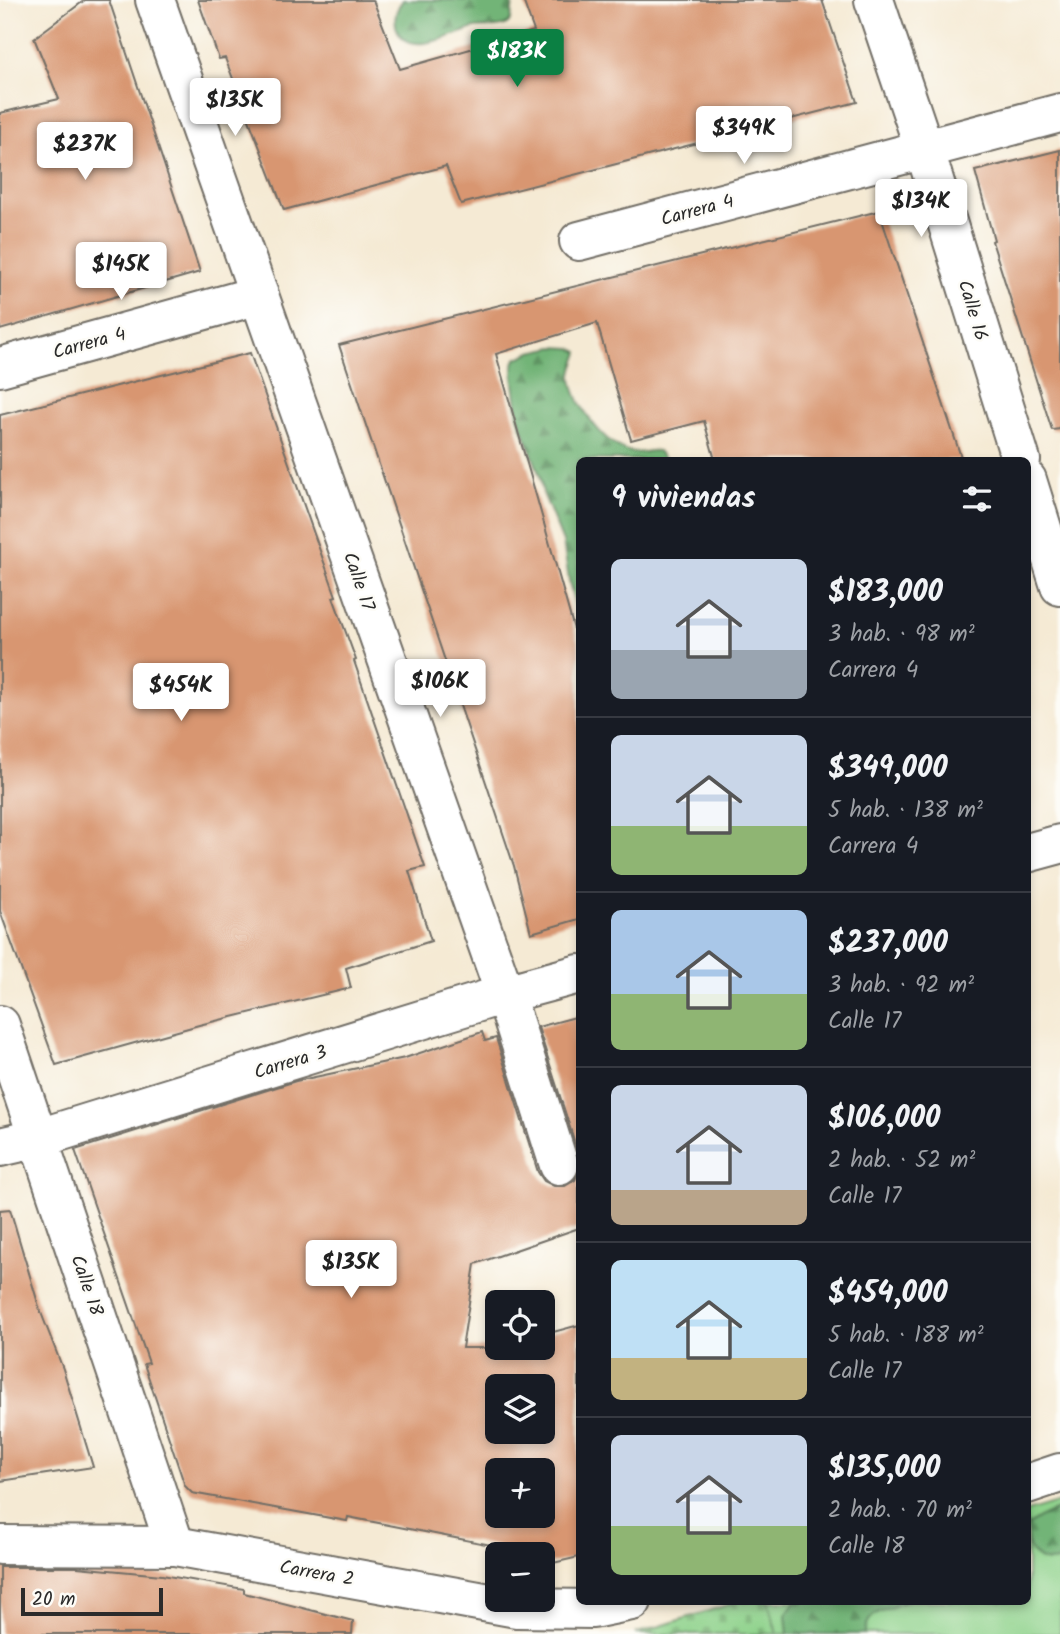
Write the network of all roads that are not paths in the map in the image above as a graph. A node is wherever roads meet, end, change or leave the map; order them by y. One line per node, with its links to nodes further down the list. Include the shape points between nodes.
1 (155, 0): 6 (street, Calle 17)
2 (874, 0): 4 (street, Calle 16)
3 (1060, 113): 4 (street, Carrera 4)
4 (924, 148): 5 (street, Carrera 4); 8 (street, Calle 16)
5 (579, 241)
6 (259, 295): 7 (street, Carrera 4); 14 (street, Calle 17)
7 (0, 366)
8 (1020, 457)
9 (1031, 493): 10 (street)
10 (1060, 586)
11 (1060, 844): 12 (street)
12 (1031, 852)
13 (576, 975): 14 (street, Carrera 3)
14 (505, 994): 16 (street, Carrera 3); 18 (street, Calle 17)
15 (0, 1025): 16 (street, Calle 18)
16 (39, 1138): 17 (street, Carrera 3); 22 (street, Calle 18)
17 (0, 1147)
18 (559, 1165)
19 (1060, 1474): 20 (street)
20 (1031, 1482)
21 (0, 1545): 22 (street, Carrera 2)
22 (176, 1546): 23 (street, Carrera 2, via 517,1608)
23 (612, 1605)

